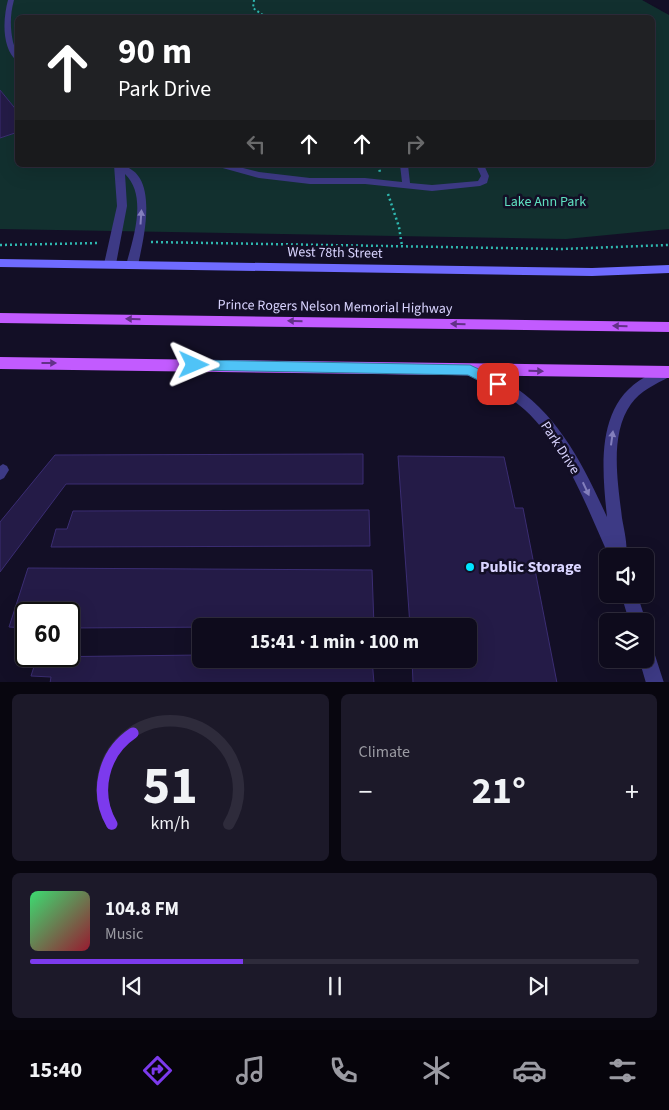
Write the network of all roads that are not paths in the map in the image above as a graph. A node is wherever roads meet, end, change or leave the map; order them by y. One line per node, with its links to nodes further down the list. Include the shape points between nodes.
1 (11, 0): 2 (lane, via 8,34)
2 (15, 56)
3 (119, 167): 10 (street, via 122,206)
4 (121, 167): 11 (street, one-way to 4, via 141,216 140,192 135,179)
5 (229, 167): 8 (lane, via 284,179)
6 (404, 167): 8 (lane)
7 (481, 167): 8 (lane, via 485,179 476,184 432,188)
8 (406, 186)
9 (0, 263): 10 (street, West 78th Street)
10 (110, 264): 11 (street, West 78th Street)
11 (132, 264): 12 (street, West 78th Street, via 592,272)
12 (669, 269)
13 (0, 318): 14 (main road, Prince Rogers Nelson Memorial Highway, one-way to 13)
14 (669, 327)
15 (0, 363): 16 (main road, one-way to 16)
16 (470, 370): 17 (main road, one-way to 17); 18 (street, Park Drive, one-way to 18, via 511,391 534,410 554,434 580,477)
17 (668, 372): 19 (street, Park Drive, one-way to 17, via 611,452 616,417 627,399 642,385)
18 (614, 548)
19 (617, 548)
20 (651, 668): 21 (street)
21 (655, 682)

